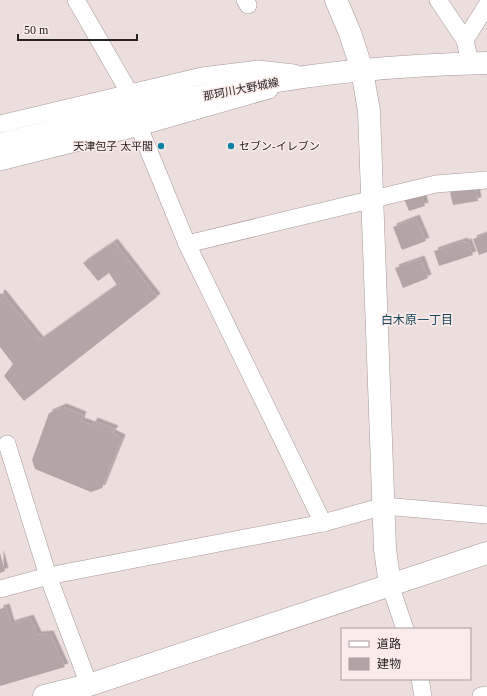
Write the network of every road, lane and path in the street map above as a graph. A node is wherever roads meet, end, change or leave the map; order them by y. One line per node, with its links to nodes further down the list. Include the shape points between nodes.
1 (76, 0): 9 (street)
2 (336, 0): 7 (street)
3 (438, 0): 5 (street)
4 (487, 5): 5 (street)
5 (465, 40): 6 (street)
6 (479, 63): 7 (street, 那珂川大野城線)
7 (362, 70): 8 (street, 那珂川大野城線); 15 (street, via 370,111)
8 (314, 76): 9 (street, via 258,69 202,76); 11 (street, via 248,98); 12 (street, 那珂川大野城線, via 230,90)
9 (129, 92): 10 (street)
10 (0, 124)
11 (139, 127): 13 (street); 16 (street)
12 (0, 144)
13 (0, 162)
14 (487, 180): 15 (street, via 436,184)
15 (374, 200): 16 (street); 18 (street, via 375,292)
16 (187, 244): 20 (street)
17 (8, 444): 22 (street)
18 (384, 506): 19 (street); 20 (street); 23 (street, via 385,549)
19 (487, 515)
20 (323, 523): 22 (street)
21 (487, 553): 23 (street)
22 (48, 576): 24 (street); 27 (street)
23 (390, 585): 25 (street); 27 (street)
24 (0, 590)
25 (405, 628)
26 (420, 680): 30 (street)
27 (89, 685): 29 (street)
28 (487, 695): 31 (street)
29 (44, 696)
30 (423, 696)
31 (482, 696)

